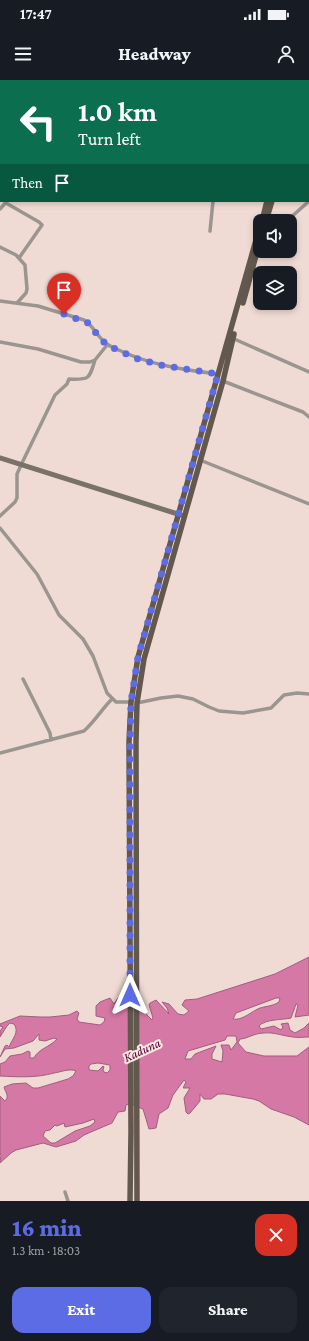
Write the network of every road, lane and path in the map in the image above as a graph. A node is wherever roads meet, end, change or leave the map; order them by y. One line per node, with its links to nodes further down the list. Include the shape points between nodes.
1 (6, 202): 6 (street); 13 (street, via 42,225)
2 (213, 202): 10 (street)
3 (267, 202): 7 (main road)
4 (272, 202): 8 (main road)
5 (309, 202): 9 (street)
6 (0, 209)
7 (264, 214)
8 (268, 214)
9 (295, 214)
10 (210, 231)
11 (0, 247): 13 (street)
12 (253, 251): 22 (main road)
13 (19, 258): 16 (street, via 25,265 27,288)
14 (255, 258): 17 (main road)
15 (0, 301): 16 (street)
16 (17, 303): 19 (street, via 38,306 84,320)
17 (232, 338): 21 (street); 23 (main road)
18 (0, 342): 20 (street, via 38,349 81,362)
19 (107, 345): 20 (street); 22 (street, via 135,358 160,365)
20 (95, 360): 27 (street, via 88,378 69,379 55,395)
21 (309, 372)
22 (218, 374): 29 (main road)
23 (223, 381): 24 (street); 26 (main road)
24 (309, 416)
25 (0, 458): 27 (main road)
26 (200, 460): 28 (street); 29 (main road)
27 (21, 465): 29 (main road); 30 (street, via 17,474 17,498)
28 (309, 504)
29 (181, 515): 35 (main road)
30 (0, 516)
31 (0, 528): 34 (street, via 37,574 59,615 83,639 93,656 107,693)
32 (24, 679): 36 (street)
33 (309, 694): 35 (street, via 284,695 271,708 244,713 219,711 178,696)
34 (112, 698): 35 (street, via 116,702); 36 (street, via 84,731)
35 (134, 702): 38 (main road)
36 (51, 740): 37 (street)
37 (0, 753)
38 (134, 1132): 41 (main road); 42 (main road)
39 (65, 1192): 40 (street)
40 (68, 1201)
41 (130, 1201)
42 (137, 1201)

